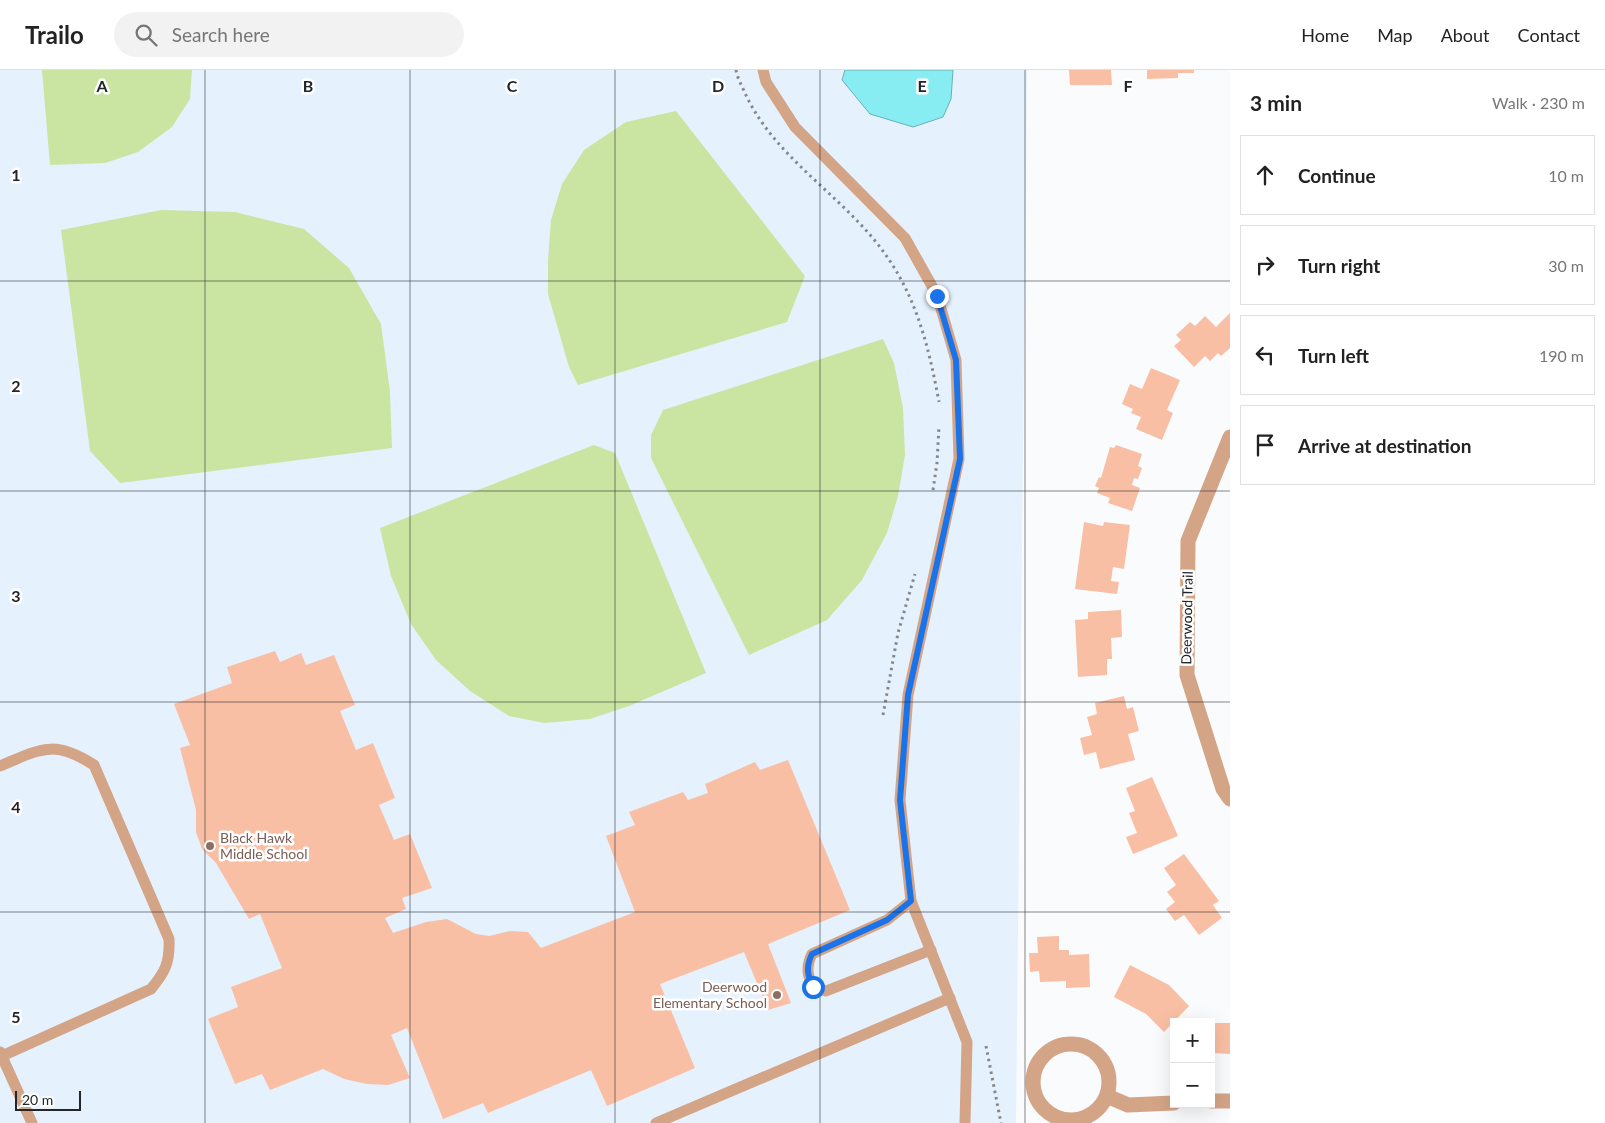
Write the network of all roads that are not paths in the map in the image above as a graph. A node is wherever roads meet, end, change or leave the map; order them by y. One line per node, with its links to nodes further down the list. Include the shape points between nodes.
1 (763, 70): 5 (lane, via 766,82 795,127 905,238 937,296 956,360 960,459 908,695 900,800)
2 (1230, 437): 4 (street, Deerwood Trail, via 1188,541 1187,675 1223,789)
3 (0, 766): 8 (lane, via 43,749 64,750 94,766 169,939 170,952 164,973 151,990)
4 (1230, 799)
5 (911, 901): 6 (lane); 6 (lane, via 887,920 812,954 807,964 813,987 826,991)
6 (931, 950): 7 (lane)
7 (950, 998): 14 (lane); 15 (lane, via 967,1042)
8 (1, 1055): 13 (lane)
9 (1108, 1096): 9 (street, via 1108,1070 1102,1058 1081,1044 1055,1047 1036,1065 1033,1089 1037,1101 1055,1117 1080,1120 1092,1115); 12 (street, via 1128,1105)
10 (1230, 1101): 11 (street)
11 (1215, 1102)
12 (1170, 1103)
13 (32, 1123)
14 (656, 1123)
15 (965, 1123)

